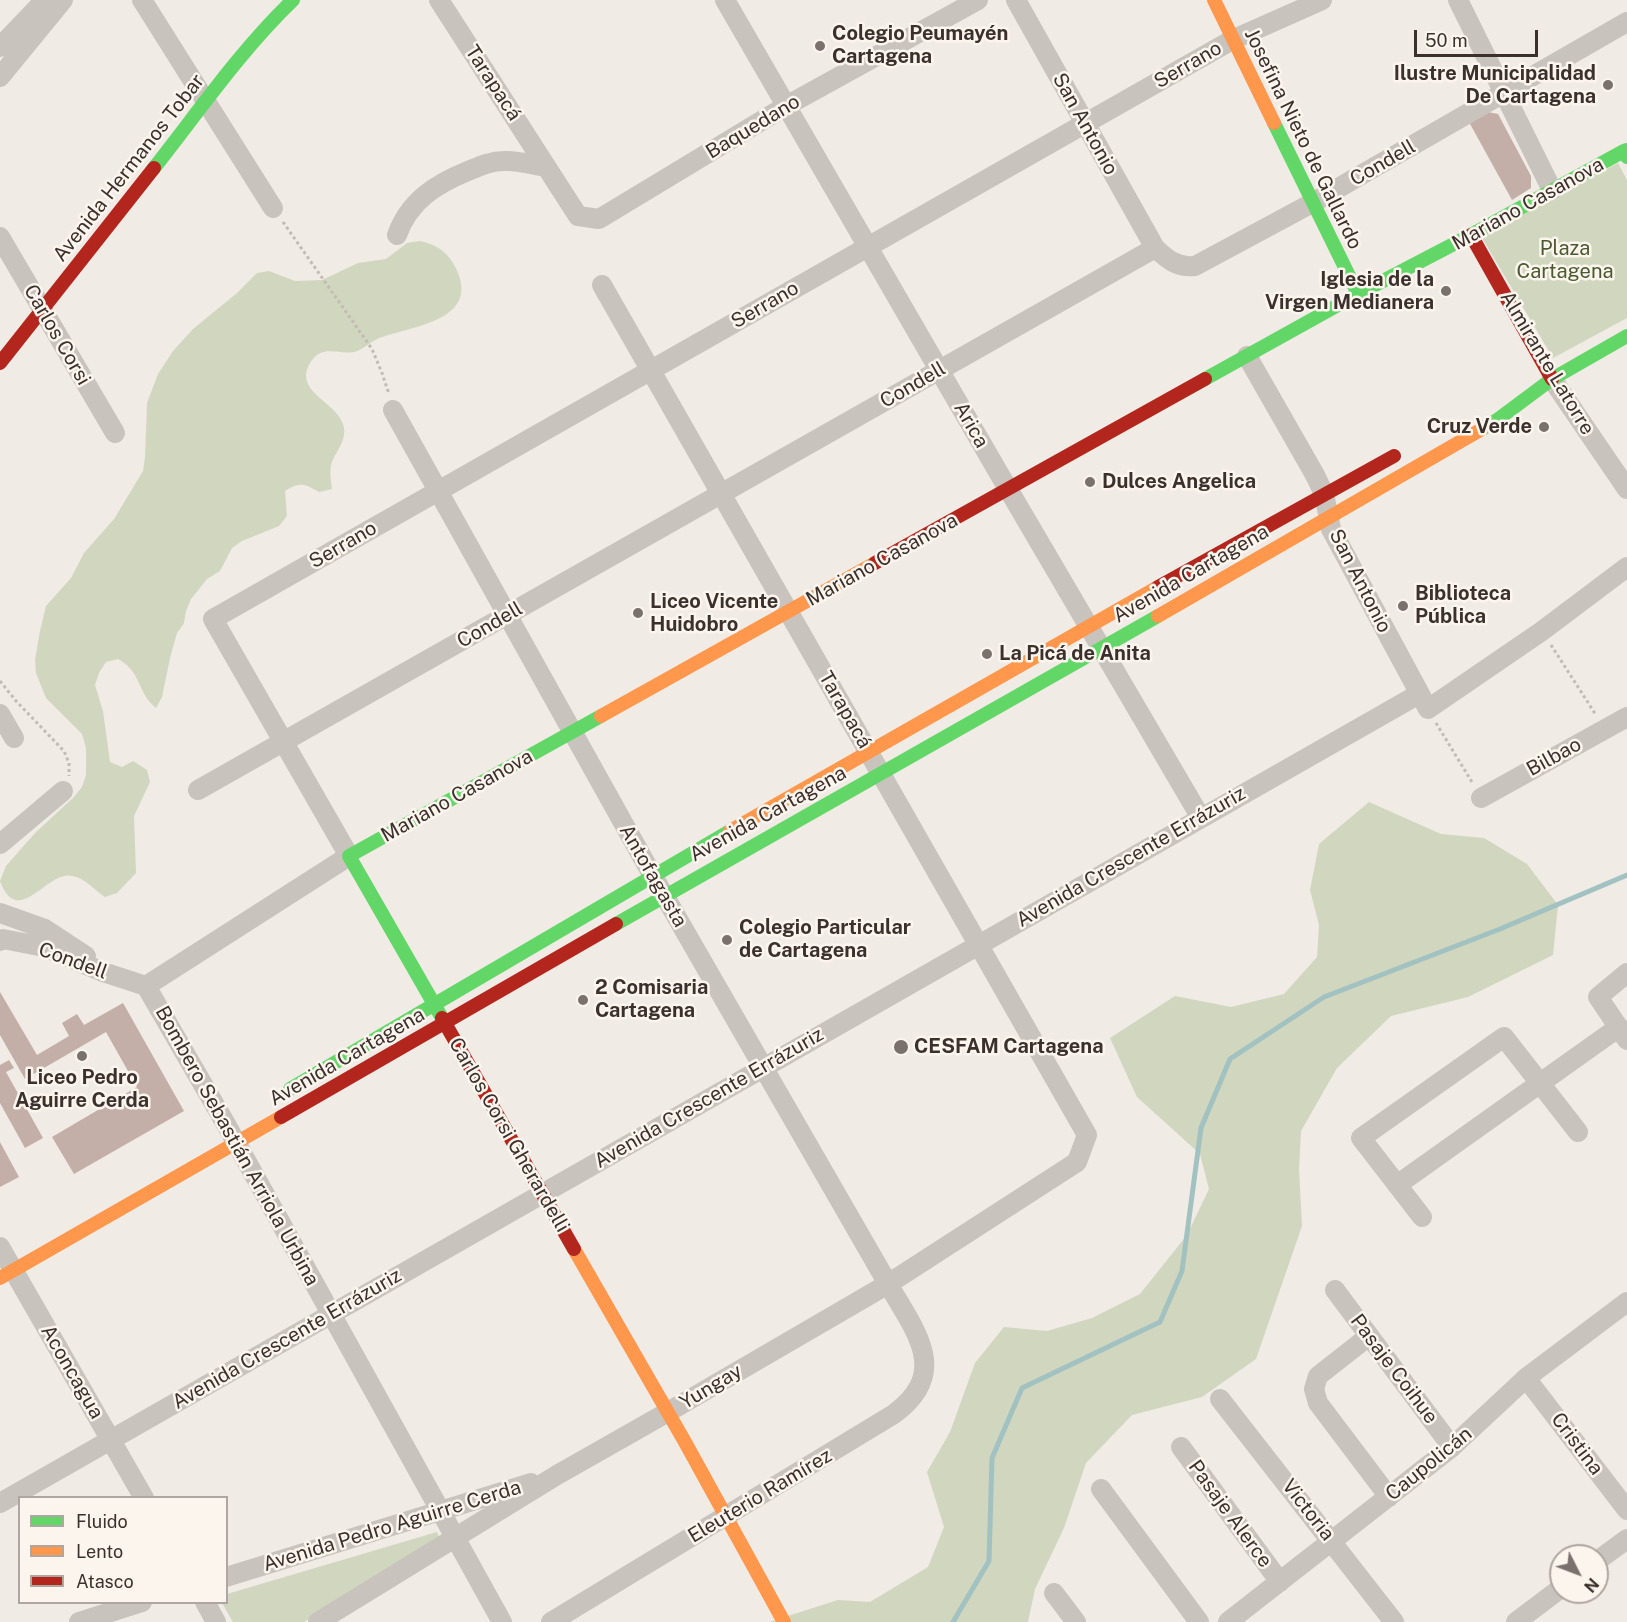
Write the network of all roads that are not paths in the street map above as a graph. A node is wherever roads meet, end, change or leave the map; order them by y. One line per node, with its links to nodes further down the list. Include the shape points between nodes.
1 (45, 0): 14 (street)
2 (63, 0): 15 (street)
3 (142, 0): 17 (street)
4 (294, 0): 17 (main road, Avenida Hermanos Tobar, via 271,21)
5 (439, 0): 21 (street, Tarapacá)
6 (725, 0): 18 (street, Arica)
7 (978, 0): 18 (street, Baquedano)
8 (1016, 0): 19 (street, San Antonio)
9 (1214, 0): 13 (main road, Josefina Nieto de Gallardo)
10 (1322, 0): 13 (street, Serrano)
11 (1458, 0): 16 (street)
12 (1627, 22): 16 (street, Condell)
13 (1232, 40): 19 (street, Serrano); 23 (main road, Josefina Nieto de Gallardo)
14 (0, 47)
15 (0, 77)
16 (1504, 94): 22 (street); 23 (street, Condell)
17 (206, 101): 24 (street); 32 (main road, Avenida Hermanos Tobar)
18 (786, 106): 21 (street, Baquedano, via 599,219 578,216); 28 (street, Arica)
19 (1085, 123): 28 (street, Serrano); 29 (street, San Antonio)
20 (1626, 153): 22 (main road, Mariano Casanova)
21 (546, 166): 25 (street, via 504,161 450,178 421,198)
22 (1552, 190): 26 (main road, Mariano Casanova)
23 (1314, 202): 29 (street, Condell, via 1195,266 1178,266); 31 (main road, Josefina Nieto de Gallardo)
24 (273, 208)
25 (397, 235)
26 (1471, 236): 31 (main road, Mariano Casanova); 38 (main road, Almirante Latorre)
27 (0, 237): 32 (street, Carlos Corsi)
28 (868, 247): 36 (street, Serrano); 37 (street, Arica)
29 (1155, 248): 37 (street, Condell)
30 (602, 285): 36 (street, Tarapacá)
31 (1359, 294): 34 (main road, Mariano Casanova)
32 (42, 310): 35 (main road, Avenida Hermanos Tobar); 41 (street, Carlos Corsi)
33 (1627, 336): 38 (main road, Avenida Cartagena)
34 (1248, 356): 43 (main road, Mariano Casanova); 47 (street, San Antonio)
35 (0, 363)
36 (651, 370): 45 (street, Serrano); 46 (street, Tarapacá)
37 (939, 370): 43 (street, Arica); 46 (street, Condell)
38 (1552, 379): 39 (main road, Avenida Cartagena); 44 (street, Almirante Latorre); 48 (main road, Avenida Cartagena, via 1497,420)
39 (1500, 399)
40 (393, 410): 45 (street, Antofagasta)
41 (115, 433)
42 (1409, 448): 47 (main road, Avenida Cartagena)
43 (1008, 489): 50 (main road, Mariano Casanova); 53 (street, Arica)
44 (1627, 489)
45 (438, 491): 51 (street, Antofagasta); 52 (street, Serrano)
46 (721, 494): 50 (street, Tarapacá); 51 (street, Condell)
47 (1324, 494): 48 (street, San Antonio); 53 (main road, Avenida Cartagena)
48 (1329, 517): 54 (main road, Avenida Cartagena); 55 (street, San Antonio, via 1331,529)
49 (1627, 567): 55 (street, Avenida Crescente Errázuriz, via 1542,632)
50 (788, 611): 58 (main road, Mariano Casanova); 61 (street, Tarapacá)
51 (507, 615): 58 (street, Antofagasta); 60 (street, Condell)
52 (213, 619): 60 (street, Carlos Corsi Gherardelli)
53 (1088, 626): 54 (street, Arica); 61 (main road, Avenida Cartagena)
54 (1101, 649): 62 (main road, Avenida Cartagena); 66 (street, Arica)
55 (1423, 701): 66 (street, Avenida Crescente Errázuriz)
56 (0, 714): 59 (street)
57 (1627, 717): 65 (street, Bilbao)
58 (572, 732): 68 (main road, Mariano Casanova); 69 (street, Antofagasta)
59 (14, 738)
60 (284, 742): 63 (street, Condell); 68 (street, Carlos Corsi Gherardelli)
61 (868, 751): 62 (street, Tarapacá); 69 (main road, Avenida Cartagena)
62 (881, 773): 70 (main road, Avenida Cartagena); 73 (street, Tarapacá)
63 (198, 790)
64 (63, 791): 67 (street)
65 (1481, 798)
66 (1201, 818): 73 (street, Avenida Crescente Errázuriz)
67 (0, 844)
68 (349, 856): 76 (street, Mariano Casanova); 77 (main road, Carlos Corsi Gherardelli)
69 (653, 877): 70 (street, Antofagasta); 77 (main road, Avenida Cartagena)
70 (664, 896): 78 (main road, Avenida Cartagena); 80 (street, Antofagasta)
71 (0, 913): 74 (street, via 61,938)
72 (0, 941): 74 (street, Condell, via 44,947)
73 (978, 945): 80 (street, Avenida Crescente Errázuriz); 84 (street, Tarapacá)
74 (103, 972): 76 (street, Condell)
75 (1627, 973): 79 (street, via 1598,997)
76 (146, 986): 85 (street, Bombero Sebastián Arriola Urbina)
77 (434, 1004): 78 (main road, Carlos Corsi Gherardelli); 82 (main road, Avenida Cartagena)
78 (445, 1023): 85 (main road, Avenida Cartagena); 87 (main road, Carlos Corsi Gherardelli)
79 (1623, 1034): 81 (street)
80 (762, 1068): 87 (street, Avenida Crescente Errázuriz); 91 (street, Antofagasta)
81 (1542, 1084): 83 (street); 86 (street); 86 (street, via 1504,1036 1361,1138)
82 (276, 1096)
83 (1578, 1132)
84 (1087, 1135): 91 (street, Yungay, via 1077,1162)
85 (236, 1143): 90 (main road, Avenida Cartagena); 94 (street, Bombero Sebastián Arriola Urbina)
86 (1397, 1185): 88 (street)
87 (543, 1194): 94 (street, Avenida Crescente Errázuriz); 99 (main road, Carlos Corsi Gherardelli)
88 (1422, 1217)
89 (4, 1251): 90 (street, Aconcagua)
90 (7, 1274): 100 (street, Aconcagua)
91 (888, 1284): 96 (street, Antofagasta); 99 (street, Yungay)
92 (1335, 1290): 95 (street, Pasaje Coihue)
93 (1627, 1302): 97 (street, Caupolicán)
94 (331, 1314): 100 (street, Avenida Crescente Errázuriz); 109 (street, Bombero Sebastián Arriola Urbina)
95 (1369, 1336): 102 (street, Pasaje Coihue); 106 (street, via 1324,1371 1314,1389 1323,1410)
96 (919, 1339): 110 (street, Eleuterio Ramírez, via 926,1358 925,1375 903,1408)
97 (1526, 1378): 102 (street, Caupolicán); 108 (street, Cristina)
98 (1220, 1399): 113 (street, Victoria)
99 (669, 1412): 103 (street, Yungay); 110 (main road, Carlos Corsi Gherardelli)
100 (111, 1440): 105 (street, Aconcagua); 107 (street, Avenida Crescente Errázuriz)
101 (1181, 1447): 116 (street, Pasaje Alerce)
102 (1452, 1447): 106 (street, Caupolicán)
103 (557, 1475): 109 (street, Avenida Pedro Aguirre Cerda); 111 (street, Yungay)
104 (1101, 1489): 128 (street)
105 (143, 1496)
106 (1389, 1497): 113 (street, Caupolicán)
107 (0, 1503)
108 (1627, 1510)
109 (441, 1512): 111 (street, Bombero Sebastián Arriola Urbina); 115 (street, Avenida Pedro Aguirre Cerda)
110 (726, 1517): 125 (street, Eleuterio Ramírez); 126 (main road, Carlos Corsi Gherardelli)
111 (456, 1539): 123 (street, Yungay); 124 (street, Bombero Sebastián Arriola Urbina)
112 (1627, 1539): 114 (street)
113 (1332, 1541): 116 (street, Caupolicán); 130 (street, Victoria)
114 (1609, 1553)
115 (228, 1576)
116 (1280, 1582): 129 (street, Caupolicán)
117 (1054, 1593): 127 (street)
118 (1549, 1597): 131 (street)
119 (136, 1604): 121 (street)
120 (206, 1604): 122 (street)
121 (79, 1622)
122 (216, 1622)
123 (318, 1622)
124 (502, 1622)
125 (551, 1622)
126 (784, 1622)
127 (1076, 1622)
128 (1199, 1622)
129 (1228, 1622)
130 (1394, 1622)
131 (1516, 1622)

